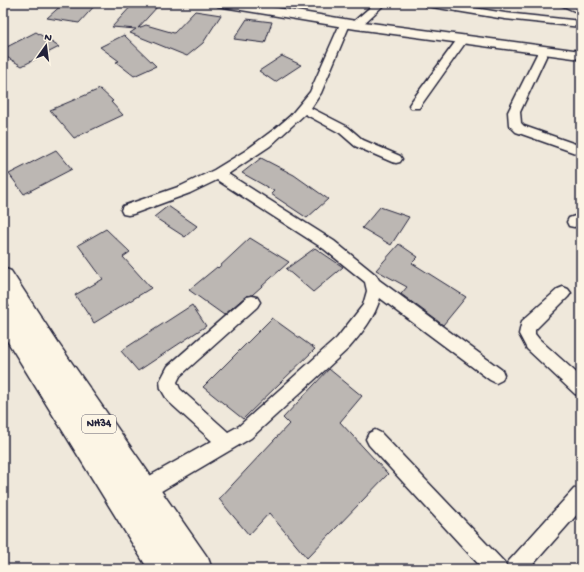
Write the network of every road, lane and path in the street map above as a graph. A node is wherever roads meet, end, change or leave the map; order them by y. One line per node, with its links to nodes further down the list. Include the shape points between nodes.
1 (223, 3): 7 (main road)
2 (381, 3): 7 (street)
3 (426, 3): 6 (street, via 506,16)
4 (564, 3): 5 (street)
5 (581, 11)
6 (581, 24)
7 (351, 25): 8 (main road); 12 (street)
8 (463, 40): 9 (main road); 11 (street)
9 (544, 50): 10 (main road); 13 (street, via 514,112 515,125)
10 (581, 55)
11 (414, 105)
12 (304, 109): 14 (street, via 344,130 359,143); 15 (street, via 277,134)
13 (581, 151)
14 (396, 159)
15 (218, 174): 16 (street); 18 (street, via 329,245 371,279)
16 (128, 210)
17 (3, 277): 26 (highway, NH34)
18 (374, 285): 22 (street); 25 (street, via 374,299 370,308 348,337 245,432)
19 (562, 293): 23 (street, via 528,326 526,333 533,344)
20 (252, 302): 25 (street, via 174,371 168,382 169,389 174,395)
21 (3, 314): 28 (highway, NH34)
22 (496, 374)
23 (581, 388)
24 (375, 439): 30 (street)
25 (227, 442): 26 (street)
26 (144, 490): 29 (highway, NH34)
27 (581, 496): 31 (street)
28 (165, 569)
29 (197, 569)
30 (497, 569)
31 (515, 569)

